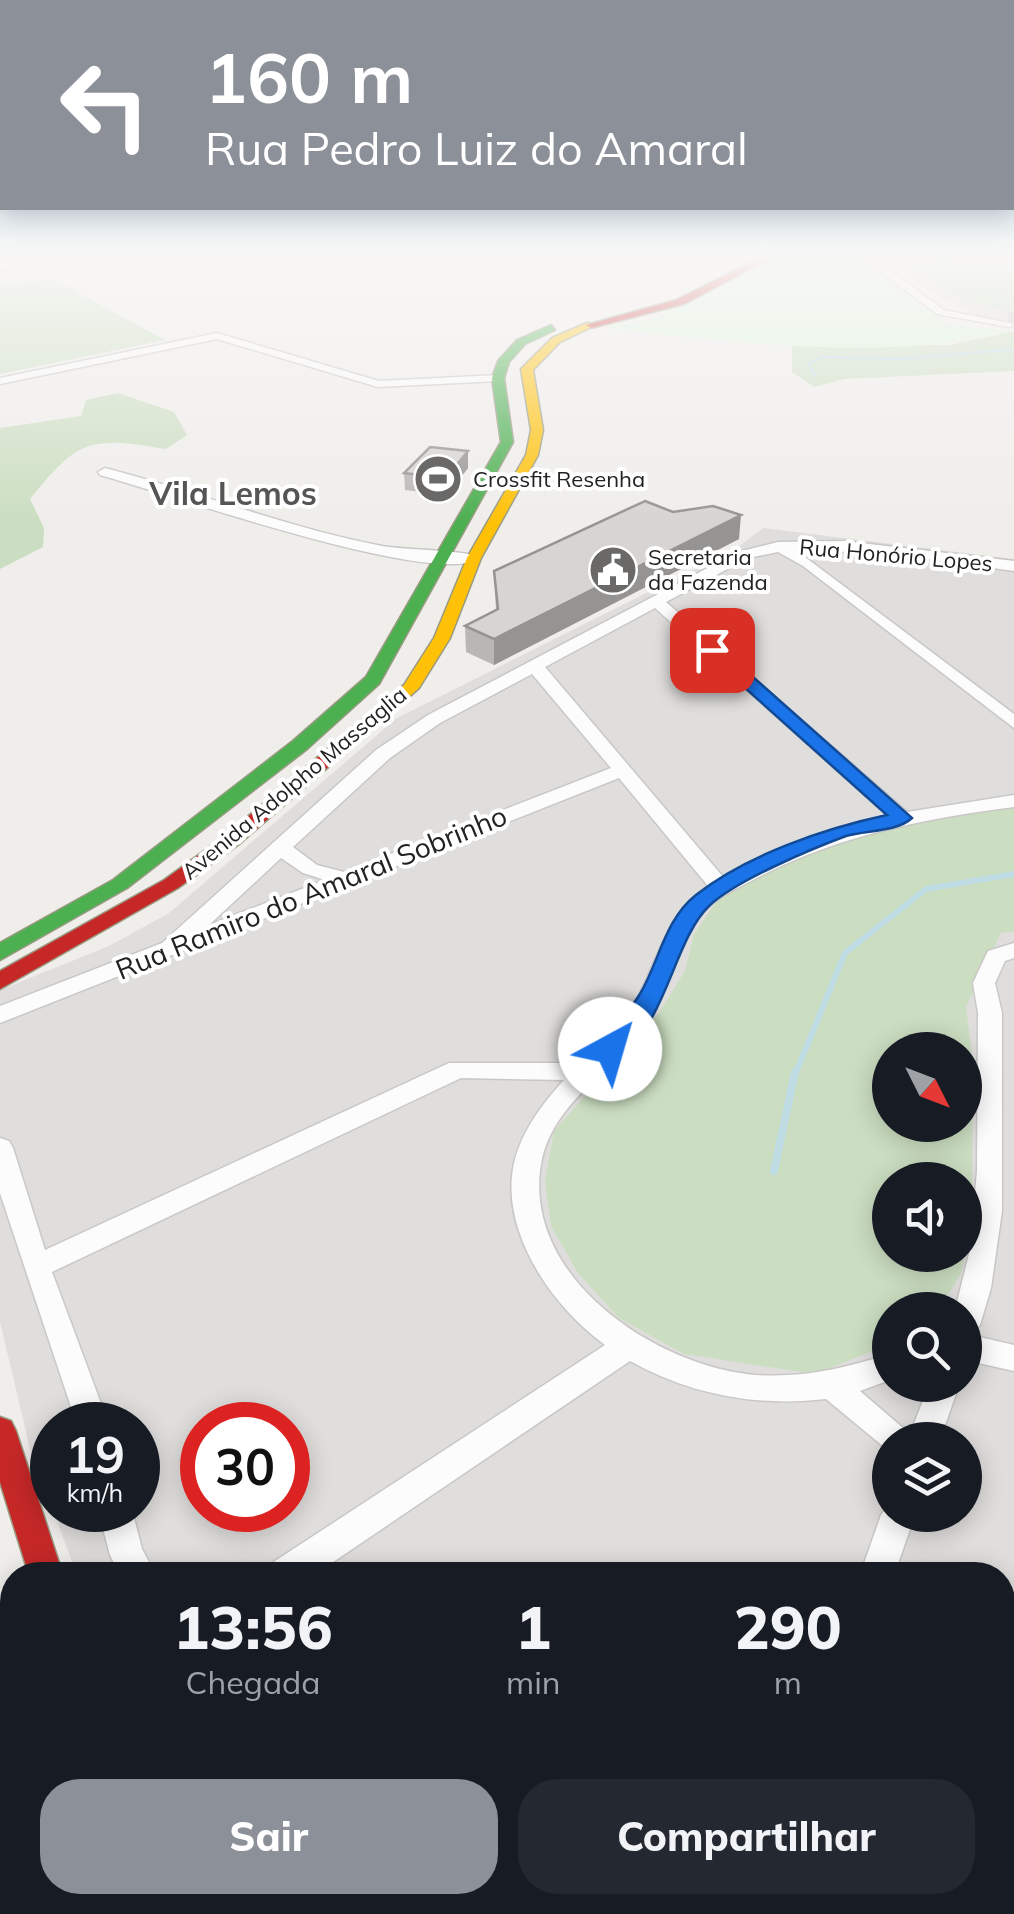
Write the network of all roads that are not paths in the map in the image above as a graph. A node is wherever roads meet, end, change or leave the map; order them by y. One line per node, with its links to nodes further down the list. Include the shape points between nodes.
1 (172, 345): 5 (street)
2 (248, 345): 6 (street, via 378,384)
3 (518, 345): 6 (main road, via 504,360)
4 (546, 345): 7 (main road, via 527,370)
5 (0, 381)
6 (498, 382): 7 (main road); 12 (main road, Avenida Adolpho Massaglia, via 507,442)
7 (527, 386): 11 (main road, Avenida Adolpho Massaglia, via 537,430 532,455)
8 (105, 472): 12 (street)
9 (820, 544): 10 (street, Rua Honório Lopes); 13 (street, Rua Honório Lopes); 14 (street)
10 (778, 546): 14 (street); 17 (street, Rua Honório Lopes, via 744,555)
11 (474, 558): 12 (street); 29 (main road, Avenida Adolpho Massaglia, via 442,638 410,688 186,873)
12 (439, 560): 28 (main road, Avenida Adolpho Massaglia, via 384,664 327,723 120,884)
13 (988, 562): 15 (street, Rua Honório Lopes); 16 (street)
14 (808, 563): 19 (street)
15 (1014, 566)
16 (1014, 580)
17 (657, 602): 18 (street, Rua Honório Lopes); 22 (street)
18 (533, 664): 20 (street); 23 (street, Rua Honório Lopes, via 384,754)
19 (1014, 723)
20 (623, 770): 24 (street, Rua Ramiro do Amaral Sobrinho); 25 (street)
21 (1014, 801): 22 (street)
22 (902, 818): 25 (street, via 842,831)
23 (282, 849): 24 (street, via 310,869); 26 (street, Rua Honório Lopes)
24 (346, 879): 26 (street, Rua Ramiro do Amaral Sobrinho)
25 (722, 889): 31 (street, via 702,900 681,928 628,1032)
26 (169, 949): 30 (street, Rua Ramiro do Amaral Sobrinho)
27 (1014, 950): 34 (street, via 996,956 984,982 990,1014 987,1234)
28 (0, 952)
29 (0, 981)
30 (0, 1015)
31 (586, 1072): 33 (street, via 458,1070); 35 (street, via 554,1104 536,1136 524,1187 538,1248 576,1302)
32 (0, 1148): 33 (street)
33 (36, 1266): 40 (street)
34 (978, 1292)
35 (626, 1347): 39 (street, via 677,1371 755,1388); 47 (street)
36 (982, 1351): 37 (street)
37 (1014, 1358)
38 (872, 1373): 39 (street)
39 (831, 1386): 41 (street)
40 (85, 1402)
41 (875, 1422)
42 (0, 1431): 45 (main road)
43 (121, 1532): 46 (street)
44 (892, 1532): 48 (street)
45 (42, 1562)
46 (131, 1562)
47 (304, 1562)
48 (882, 1562)

